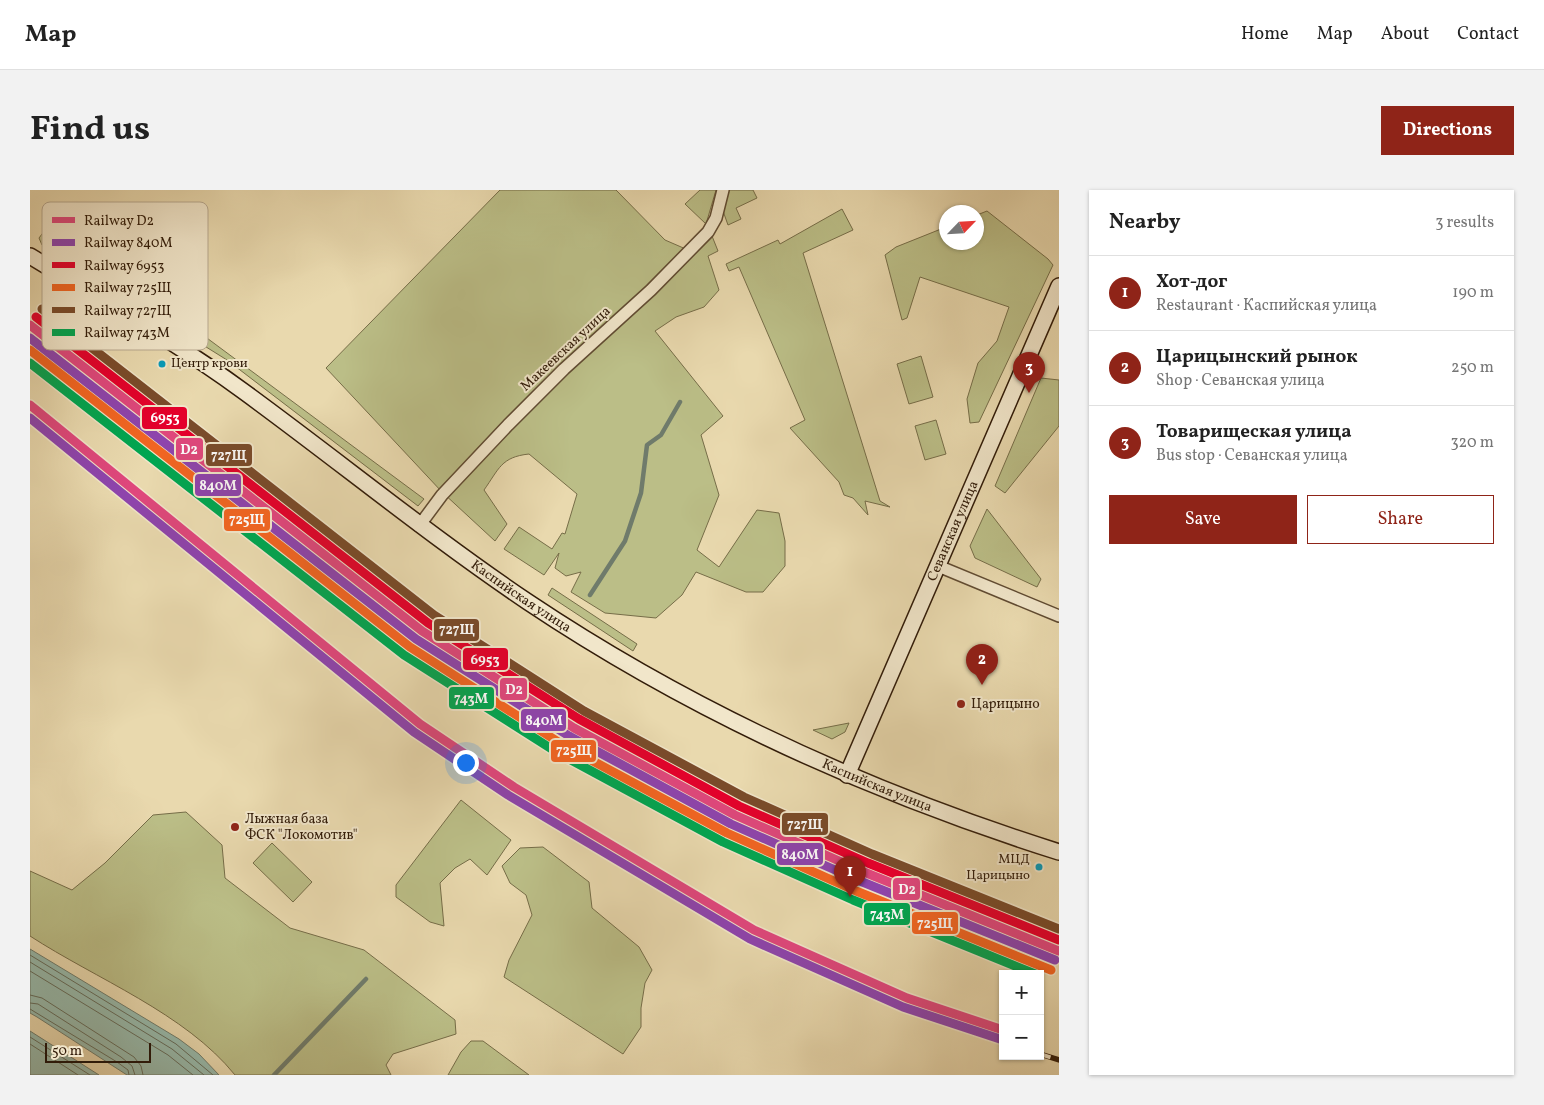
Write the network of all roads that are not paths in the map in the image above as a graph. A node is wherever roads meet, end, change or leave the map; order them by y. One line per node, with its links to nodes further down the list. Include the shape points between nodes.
1 (723, 190): 6 (street, Макеевская улица, via 716,218 708,232 514,419 442,494)
2 (30, 256): 3 (main road, Каспийская улица)
3 (42, 263)
4 (1059, 286): 7 (main road, Севанская улица)
5 (182, 350): 6 (main road, Каспийская улица, via 242,390)
6 (419, 526): 9 (main road, Каспийская улица, via 529,603 630,666)
7 (938, 566): 8 (street); 9 (main road, Севанская улица)
8 (1059, 616)
9 (847, 775): 10 (main road, Каспийская улица, via 962,820)
10 (1059, 852)

